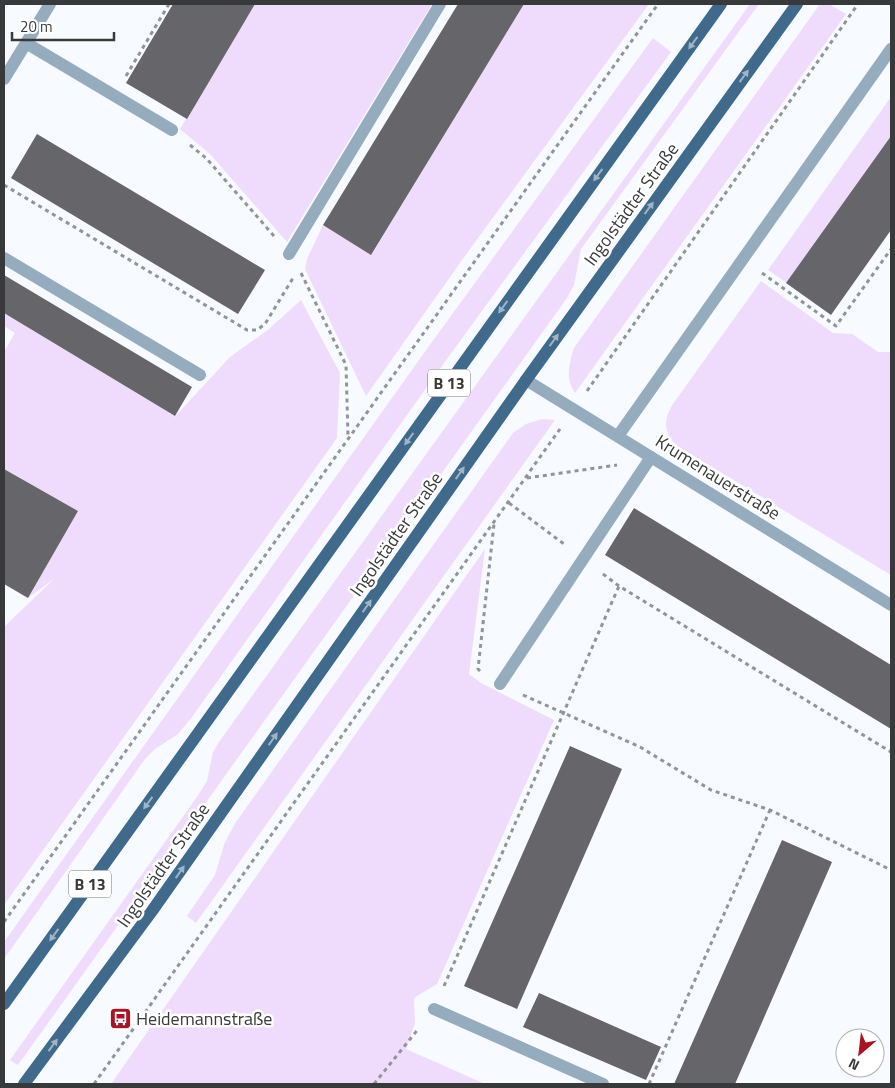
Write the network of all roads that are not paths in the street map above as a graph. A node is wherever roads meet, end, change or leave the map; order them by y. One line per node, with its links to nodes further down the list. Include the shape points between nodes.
1 (50, 4): 5 (street)
2 (440, 4): 9 (street)
3 (721, 4): 17 (main road, B 13, one-way to 17)
4 (797, 4): 12 (main road, Ingolstädter Straße, one-way to 4)
5 (26, 43): 7 (street); 8 (street)
6 (891, 48): 13 (street)
7 (4, 79)
8 (172, 130)
9 (289, 254)
10 (4, 258): 11 (street)
11 (200, 375)
12 (526, 380): 13 (street, Krumenauerstraße); 19 (main road, Ingolstädter Straße, one-way to 12, via 152,912)
13 (618, 436): 14 (street, Krumenauerstraße)
14 (652, 458): 15 (street, Krumenauerstraße); 16 (street)
15 (891, 605)
16 (500, 684)
17 (4, 1004)
18 (434, 1009): 20 (street)
19 (24, 1084)
20 (603, 1084)

